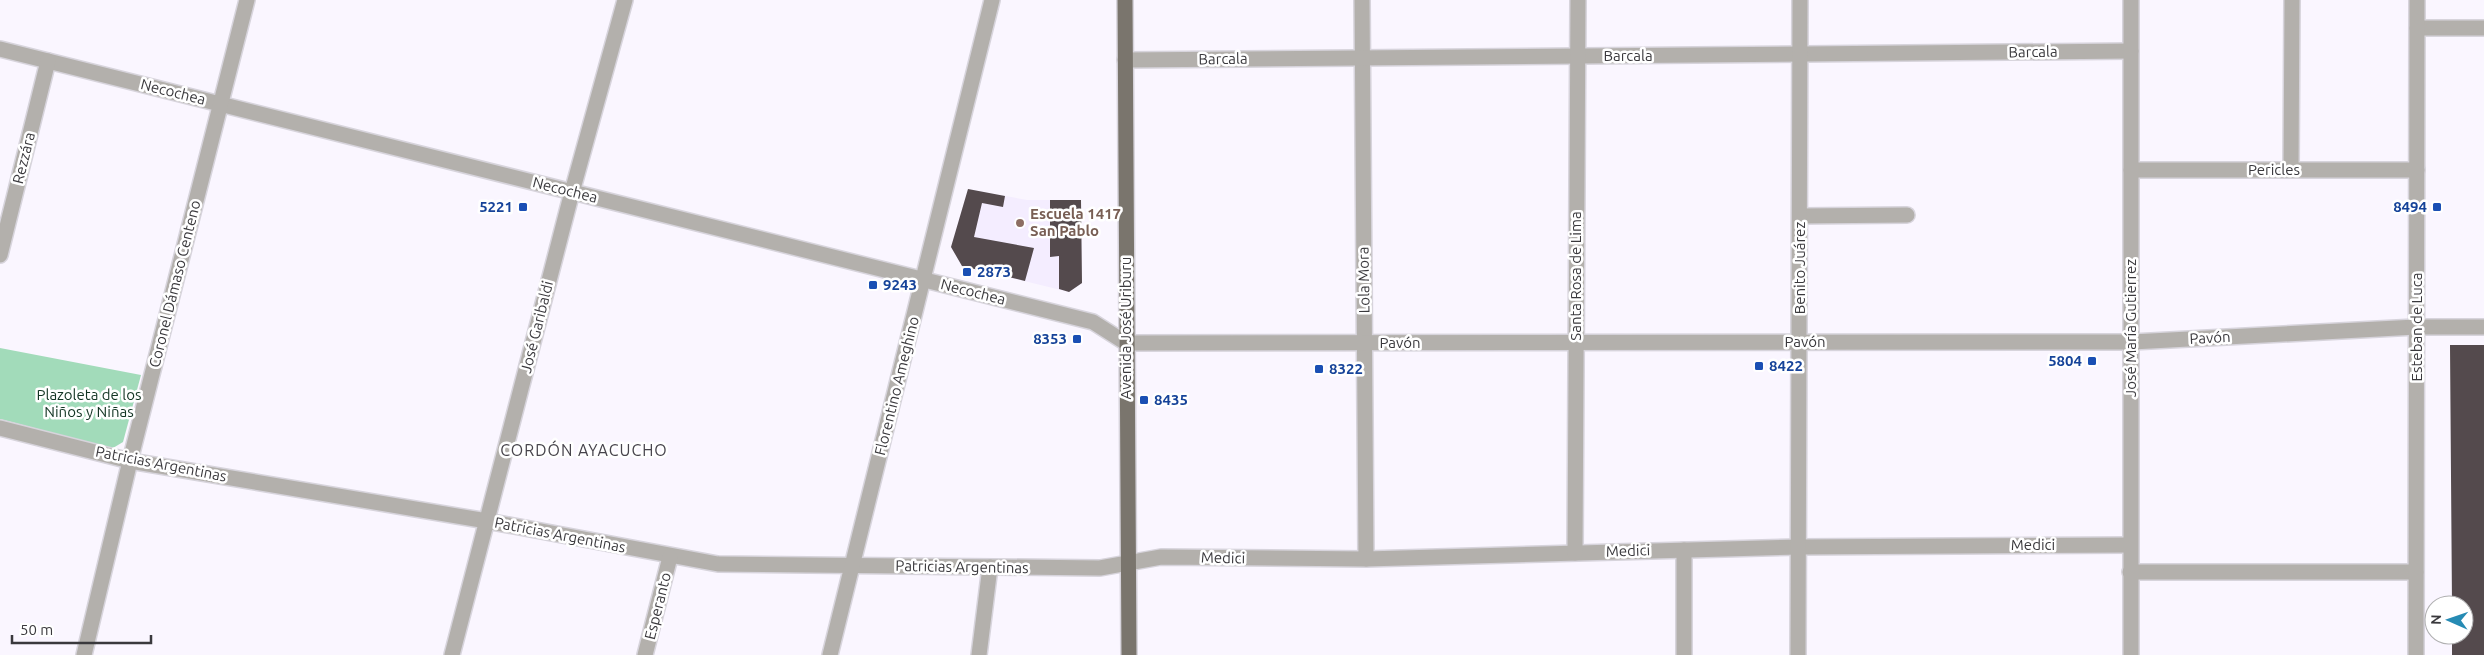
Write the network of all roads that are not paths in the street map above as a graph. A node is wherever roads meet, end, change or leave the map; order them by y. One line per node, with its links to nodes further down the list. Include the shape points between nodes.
1 (247, 0): 20 (street, Coronel Dámaso Centeno)
2 (625, 0): 24 (street, José Garibaldi)
3 (992, 0): 28 (street, Florentino Ameghino)
4 (1125, 0): 18 (main road, Avenida José Uriburu)
5 (1362, 0): 17 (street, Lola Mora)
6 (1578, 0): 16 (street, Santa Rosa de Lima)
7 (1800, 0): 15 (street, Benito Juárez)
8 (2131, 0): 14 (street, José María Gutierrez)
9 (2292, 0): 22 (street)
10 (2417, 0): 11 (street, Esteban de Luca)
11 (2417, 28): 12 (street); 23 (street, Esteban de Luca)
12 (2484, 28)
13 (0, 49): 19 (street, Necochea)
14 (2131, 51): 15 (street, Barcala); 21 (street, José María Gutierrez)
15 (1800, 54): 16 (street, Barcala); 26 (street, Benito Juárez)
16 (1577, 56): 17 (street, Barcala); 31 (street, Santa Rosa de Lima)
17 (1362, 58): 18 (street, Barcala); 35 (street, Lola Mora)
18 (1125, 60): 34 (main road, Avenida José Uriburu)
19 (48, 61): 20 (street, Necochea); 27 (street, Rezzára)
20 (220, 104): 24 (street, Necochea); 37 (street, Coronel Dámaso Centeno)
21 (2131, 170): 22 (street, Pericles); 33 (street, José María Gutierrez)
22 (2291, 170): 23 (street, Pericles)
23 (2417, 170): 29 (street, Esteban de Luca)
24 (572, 192): 28 (street, Necochea); 38 (street, José Garibaldi)
25 (1907, 215): 26 (street)
26 (1800, 216): 32 (street, Benito Juárez)
27 (0, 255)
28 (924, 280): 34 (street, Necochea, via 1093,322); 46 (street, Florentino Ameghino)
29 (2416, 327): 30 (street, Pavón); 33 (street, Pavón); 49 (street, Esteban de Luca)
30 (2484, 327)
31 (1576, 342): 32 (street, Pavón); 35 (street, Pavón); 42 (street, Santa Rosa de Lima)
32 (1800, 342): 33 (street, Pavón); 40 (street, Benito Juárez)
33 (2132, 342): 39 (street, José María Gutierrez)
34 (1126, 343): 35 (street, Pavón); 45 (main road, Avenida José Uriburu)
35 (1365, 343): 44 (street, Lola Mora)
36 (0, 428): 37 (street, Patricias Argentinas)
37 (130, 461): 38 (street, Patricias Argentinas); 50 (street, Coronel Dámaso Centeno)
38 (487, 521): 43 (street, Patricias Argentinas); 51 (street, José Garibaldi)
39 (2130, 545): 40 (street, Medici); 48 (street, José María Gutierrez)
40 (1798, 546): 41 (street, Medici); 57 (street, Benito Juárez)
41 (1684, 550): 42 (street, Medici); 56 (street)
42 (1575, 553): 44 (street, Medici)
43 (670, 557): 46 (street, Patricias Argentinas, via 718,564); 52 (street, Esperanto)
44 (1366, 559): 45 (street, Medici, via 1161,557)
45 (1127, 563): 47 (street, Patricias Argentinas, via 1100,568); 55 (main road, Avenida José Uriburu)
46 (851, 565): 47 (street, Patricias Argentinas); 53 (street, Florentino Ameghino)
47 (990, 567): 54 (street)
48 (2130, 572): 49 (street); 58 (street, José María Gutierrez)
49 (2416, 572): 59 (street, Esteban de Luca)
50 (84, 655)
51 (452, 655)
52 (645, 655)
53 (830, 655)
54 (979, 655)
55 (1129, 655)
56 (1684, 655)
57 (1798, 655)
58 (2131, 655)
59 (2416, 655)

